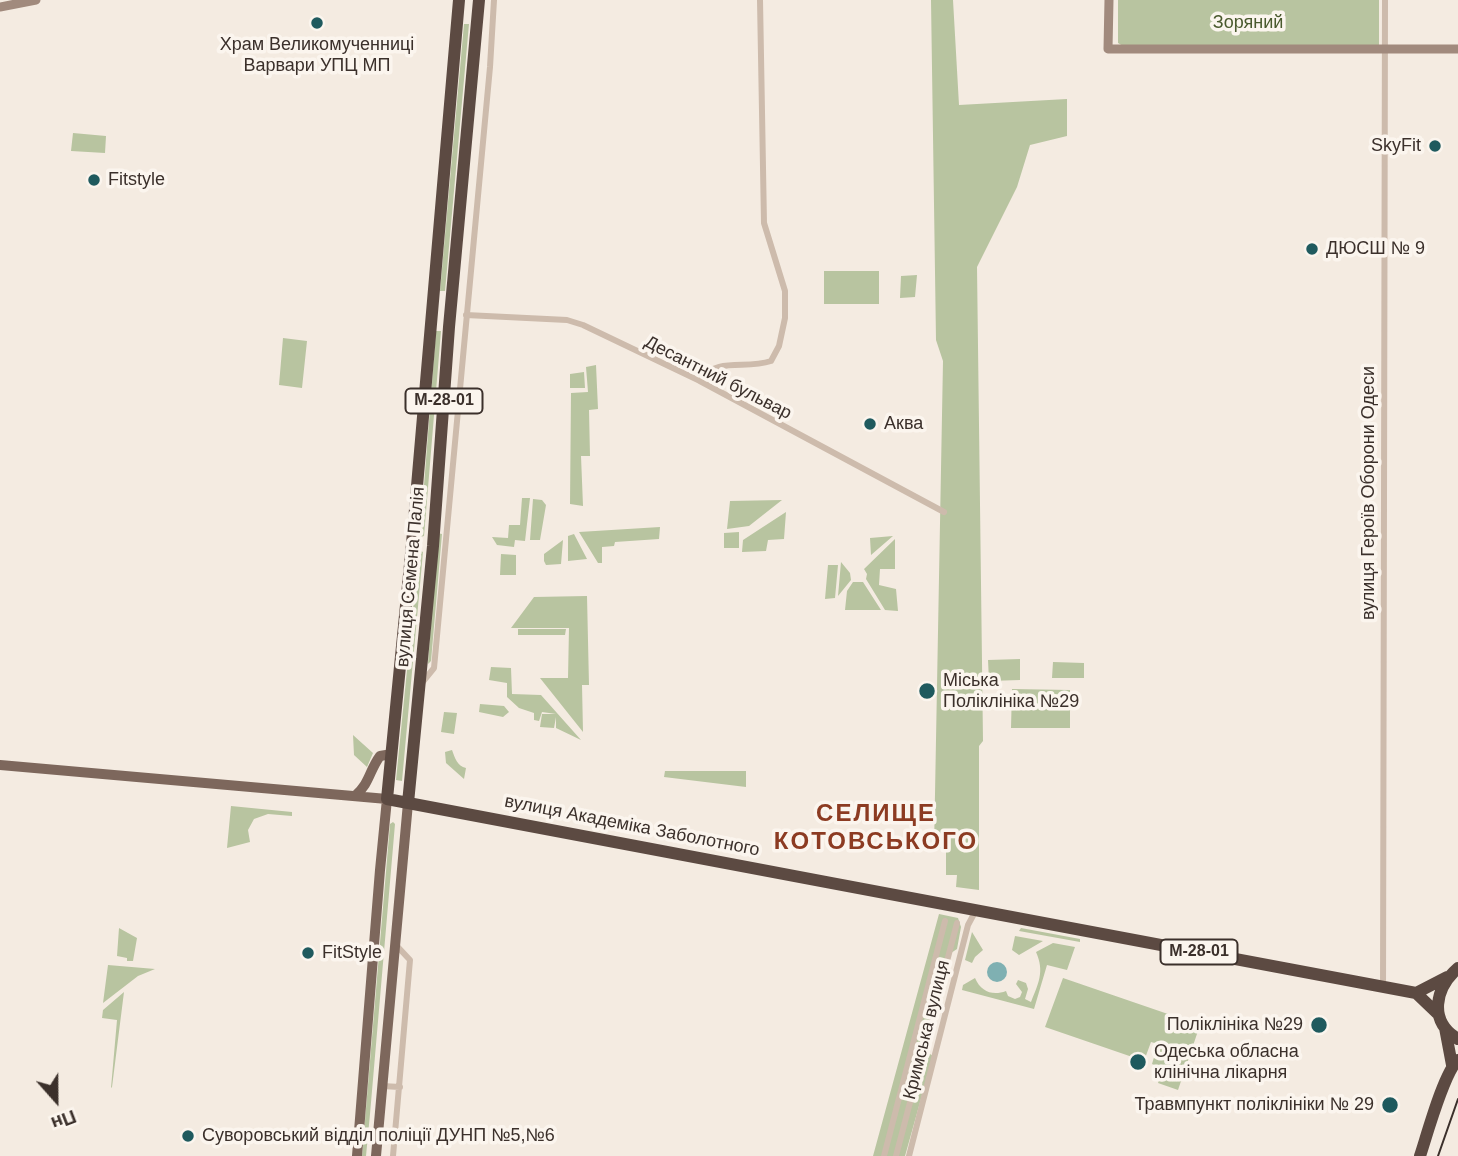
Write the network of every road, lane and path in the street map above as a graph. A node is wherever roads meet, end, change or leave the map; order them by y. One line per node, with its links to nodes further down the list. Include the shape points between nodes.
1 (36, 0): 8 (street)
2 (459, 0): 11 (highway, вулиця Семена Палія / М-28-01)
3 (479, 0): 12 (highway, вулиця Семена Палія / М-28-01)
4 (494, 0): 13 (street)
5 (760, 0): 14 (street, via 764,223 783,281 785,318 771,360 718,365)
6 (1109, 0): 10 (street, via 1108,49)
7 (1385, 0): 10 (street, вулиця Героїв Оборони Одеси)
8 (0, 7)
9 (1458, 49): 10 (street)
10 (1385, 50): 30 (street, вулиця Героїв Оборони Одеси)
11 (433, 296): 12 (highway); 16 (highway, вулиця Семена Палія / М-28-01)
12 (452, 297): 17 (highway, вулиця Семена Палія / М-28-01)
13 (467, 315): 14 (street, Десантний бульвар, via 575,322); 18 (street, via 434,668)
14 (698, 380): 15 (street, Десантний бульвар)
15 (944, 512)
16 (412, 544): 17 (highway); 19 (highway, вулиця Семена Палія / М-28-01)
17 (433, 546): 18 (highway, вулиця Семена Палія / М-28-01)
18 (419, 687): 23 (highway, вулиця Семена Палія / М-28-01)
19 (391, 754): 21 (main road, via 380,756 366,787); 22 (highway, вулиця Семена Палія / М-28-01)
20 (0, 765): 21 (main road, вулиця Академіка Заболотного)
21 (355, 796): 22 (main road, вулиця Академіка Заболотного)
22 (387, 799): 23 (highway, вулиця Академіка Заболотного / М-28-01); 37 (main road, вулиця Семена Палія)
23 (408, 803): 24 (highway, вулиця Академіка Заболотного / М-28-01); 27 (main road, вулиця Семена Палія)
24 (975, 912): 30 (highway, вулиця Академіка Заболотного / М-28-01); 42 (street, Кримська вулиця)
25 (945, 921): 40 (street, Кримська вулиця)
26 (957, 923): 41 (street, Кримська вулиця)
27 (395, 944): 35 (main road, вулиця Семена Палія); 36 (street, via 410,960)
28 (1458, 968): 29 (highway)
29 (1447, 977): 31 (highway); 32 (highway, via 1437,1002)
30 (1383, 987): 31 (highway, вулиця Академіка Заболотного / М-28-01)
31 (1416, 993): 32 (highway)
32 (1442, 1021): 33 (highway); 34 (highway)
33 (1458, 1039)
34 (1455, 1063): 43 (highway)
35 (382, 1086): 36 (street); 38 (main road, вулиця Семена Палія)
36 (400, 1087): 39 (street)
37 (357, 1156)
38 (376, 1156)
39 (393, 1156)
40 (884, 1156)
41 (896, 1156)
42 (909, 1156)
43 (1420, 1156)

